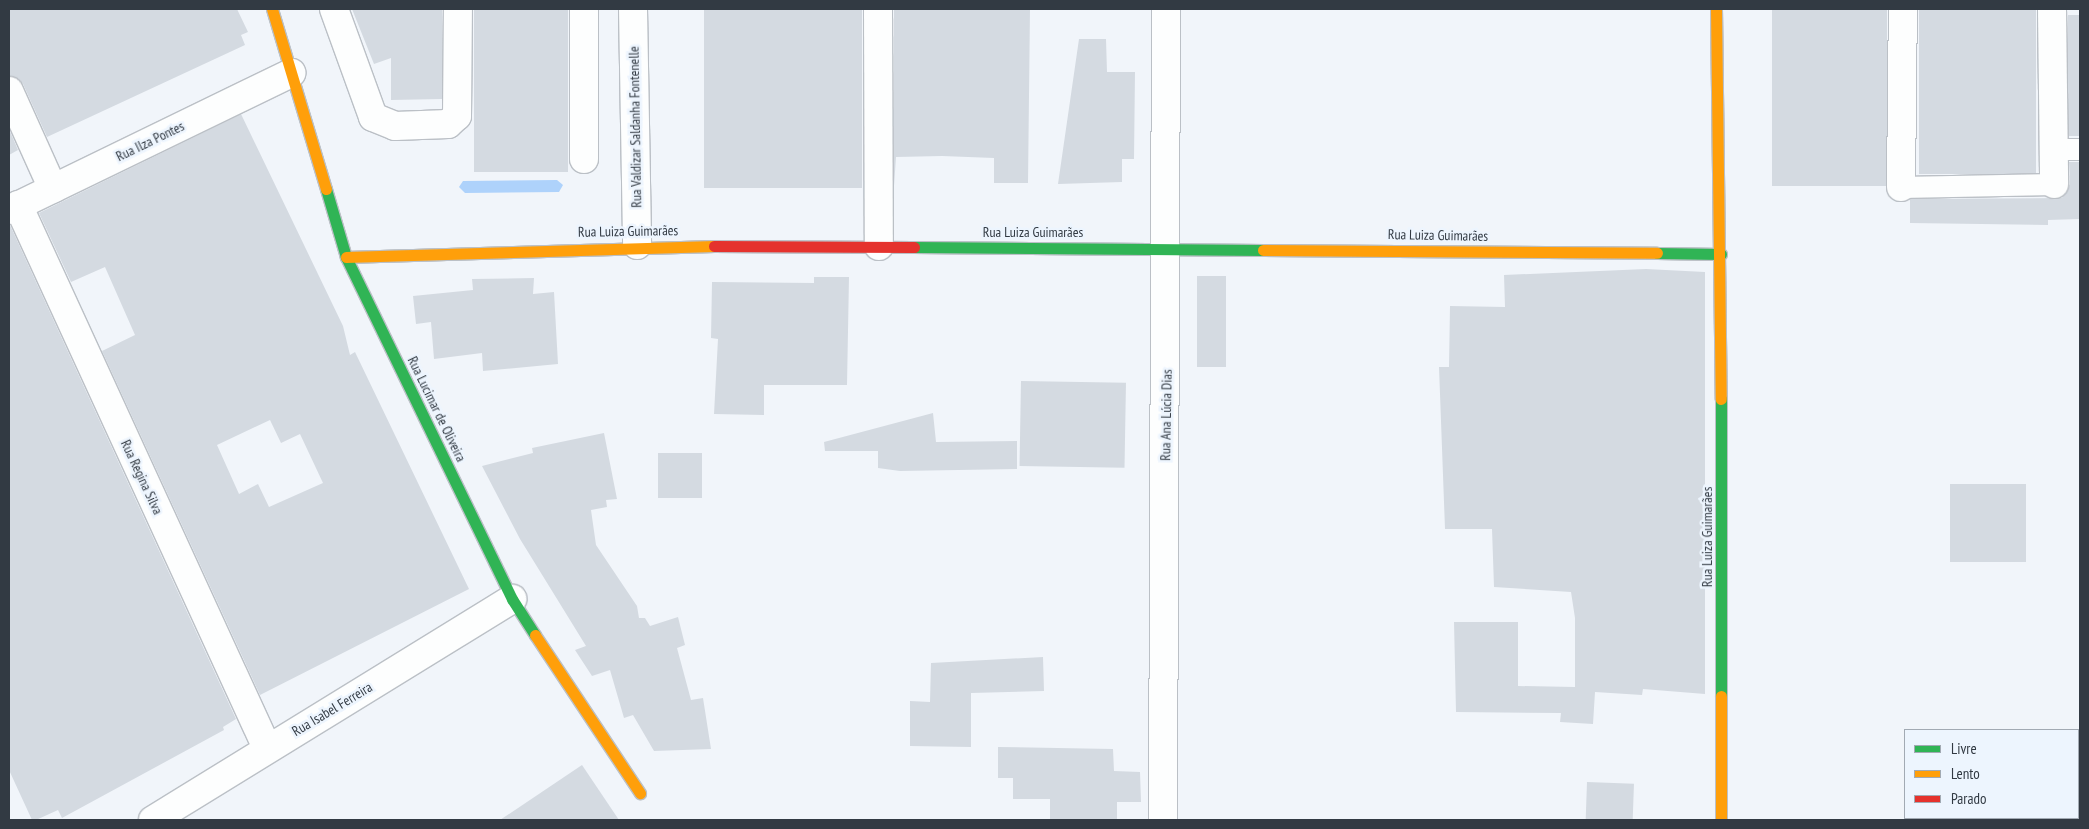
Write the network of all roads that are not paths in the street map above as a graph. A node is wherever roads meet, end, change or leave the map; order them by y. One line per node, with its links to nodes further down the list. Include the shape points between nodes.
1 (272, 9): 11 (street, Rua Lucimar de Oliveira)
2 (334, 9): 3 (street, via 373,117 395,126 448,124 457,116)
3 (458, 9)
4 (584, 9): 14 (street)
5 (633, 9): 19 (street, Rua Valdizar Saldanha Fontenelle)
6 (878, 9): 20 (street)
7 (1166, 9): 21 (street, Rua Ana Lúcia Dias)
8 (1716, 9): 22 (street, Rua Luiza Guimarães)
9 (1903, 9): 16 (street)
10 (2052, 9): 13 (street)
11 (291, 72): 17 (street, Rua Ilza Pontes); 23 (street, Rua Lucimar de Oliveira)
12 (9, 91): 17 (street)
13 (2067, 149): 15 (street)
14 (584, 159)
15 (2054, 184): 16 (lane)
16 (1901, 187)
17 (53, 189): 18 (street, Rua Ilza Pontes)
18 (13, 207): 25 (street, Rua Regina Silva)
19 (636, 245): 20 (street, Rua Luiza Guimarães); 23 (street, Rua Luiza Guimarães)
20 (879, 246): 21 (street, Rua Luiza Guimarães)
21 (1168, 247): 22 (street, Rua Luiza Guimarães); 28 (street, Rua Ana Lúcia Dias)
22 (1721, 254): 29 (street, Rua Luiza Guimarães)
23 (346, 257): 24 (street, Rua Lucimar de Oliveira)
24 (512, 599): 25 (street, Rua Isabel Ferreira); 26 (street, Rua Lucimar de Oliveira)
25 (267, 748): 27 (street, Rua Isabel Ferreira)
26 (640, 792)
27 (153, 820)
28 (1163, 820)
29 (1721, 820)

